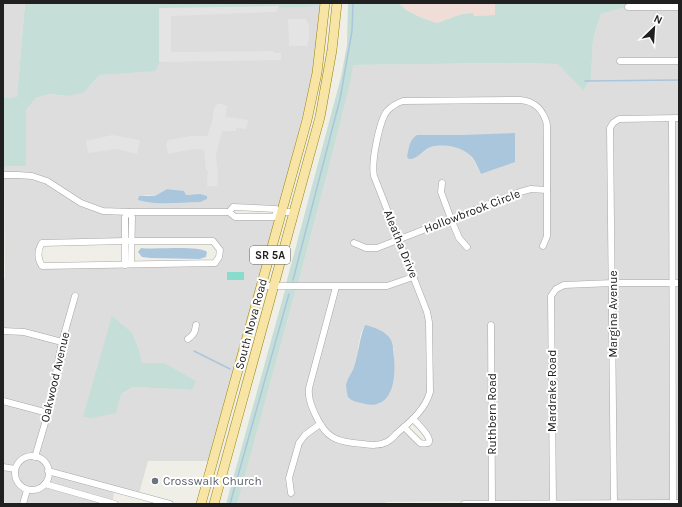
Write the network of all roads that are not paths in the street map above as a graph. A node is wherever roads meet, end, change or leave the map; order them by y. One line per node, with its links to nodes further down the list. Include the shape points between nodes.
1 (325, 3): 7 (main road, South Nova Road / SR 5A)
2 (337, 3): 8 (main road, South Nova Road / SR 5A)
3 (628, 7): 4 (street)
4 (679, 8)
5 (620, 61): 6 (street)
6 (679, 61)
7 (317, 73): 8 (street); 15 (main road, South Nova Road / SR 5A, via 307,120)
8 (328, 75): 16 (main road, South Nova Road / SR 5A, via 320,117)
9 (679, 118): 10 (street)
10 (672, 119): 25 (street, Margina Avenue, via 619,119 611,125); 26 (street)
11 (3, 175): 14 (street, via 32,176 47,181 81,203 103,211)
12 (442, 183): 17 (street, via 441,192)
13 (547, 190): 17 (street, Hollowbrook Circle, via 526,190); 18 (street, Aleatha Drive, via 547,125 542,112 532,103 524,100 399,102 384,117 372,163 374,176); 21 (street, Aleatha Drive, via 547,236)
14 (129, 212): 15 (street, via 229,212 233,208 276,209); 19 (street, via 125,217)
15 (279, 212): 16 (street); 28 (main road, South Nova Road / SR 5A)
16 (294, 212): 30 (main road, South Nova Road / SR 5A)
17 (451, 219): 18 (street, Hollowbrook Circle); 22 (street, via 458,238)
18 (399, 240): 20 (street, Hollowbrook Circle, via 371,249); 24 (street, Aleatha Drive)
19 (128, 241): 23 (street); 23 (street, via 42,243 38,253 38,260 42,266); 23 (street, via 213,241 220,250 215,263)
20 (354, 243)
21 (543, 246)
22 (467, 247)
23 (128, 264)
24 (413, 276): 29 (street, via 387,286); 41 (street, Aleatha Drive, via 429,322 430,360 430,392 423,407)
25 (613, 283): 26 (street); 59 (street, Mardrake Road, via 564,285 556,289 551,296); 60 (street, Margina Avenue)
26 (672, 283): 27 (street); 61 (street)
27 (679, 283)
28 (261, 286): 30 (street); 38 (main road, South Nova Road / SR 5A)
29 (336, 286): 30 (street); 42 (street, Aleatha Drive, via 309,392 310,402)
30 (274, 287): 39 (main road, South Nova Road / SR 5A)
31 (75, 296): 36 (street, Oakwood Avenue)
32 (196, 325): 35 (street, via 193,336)
33 (491, 325): 58 (street, Ruthbern Road)
34 (3, 331): 36 (street, via 24,332)
35 (188, 339)
36 (62, 342): 40 (street, Oakwood Avenue)
37 (3, 400): 40 (street)
38 (230, 401): 39 (street); 55 (main road, South Nova Road / SR 5A)
39 (241, 404): 56 (main road, South Nova Road / SR 5A)
40 (48, 413): 44 (street, Oakwood Avenue)
41 (413, 419): 43 (street, Aleatha Drive); 43 (street, via 428,436 427,443 420,443)
42 (320, 424): 43 (street, Aleatha Drive, via 327,434 337,440 375,445 388,442); 51 (street, via 300,441 289,478)
43 (404, 427)
44 (35, 457): 46 (street, via 22,460); 47 (street, via 44,462)
45 (3, 467): 46 (street)
46 (15, 469): 49 (street, via 18,483)
47 (48, 471): 48 (street); 50 (street)
48 (45, 484): 49 (street, via 36,490); 53 (street)
49 (27, 490): 52 (street)
50 (118, 490): 53 (street); 54 (street)
51 (291, 493)
52 (23, 504)
53 (115, 504)
54 (170, 504)
55 (201, 504)
56 (214, 504)
57 (464, 504): 58 (street)
58 (492, 504): 59 (street)
59 (552, 504): 60 (street)
60 (614, 504): 61 (street)
61 (675, 504)

